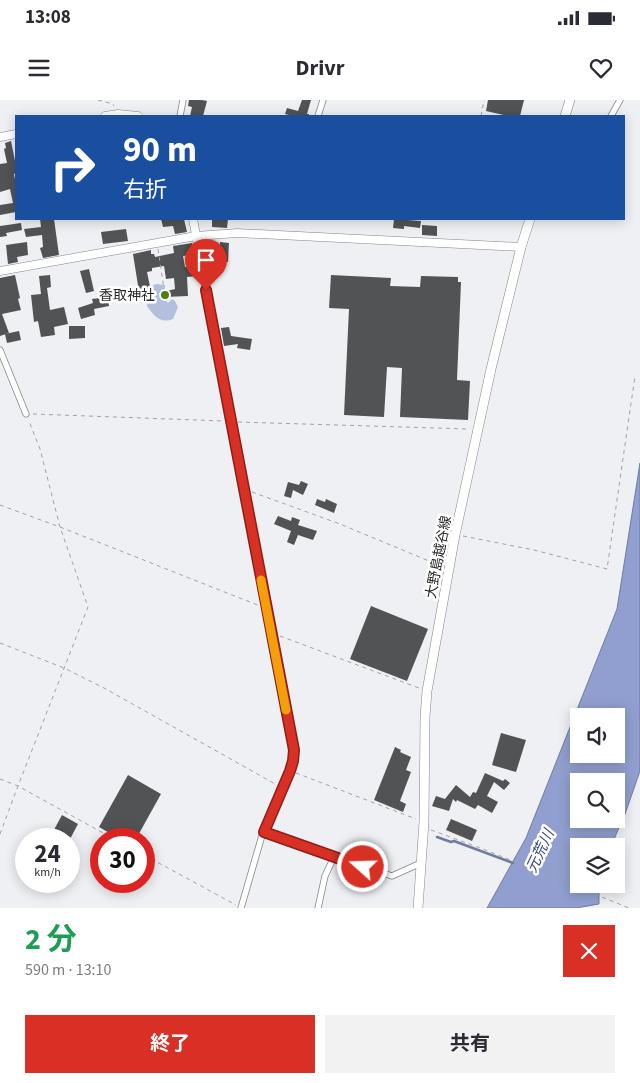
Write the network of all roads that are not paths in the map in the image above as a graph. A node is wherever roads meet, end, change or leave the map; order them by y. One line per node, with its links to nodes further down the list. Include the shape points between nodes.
1 (184, 100): 7 (street)
2 (323, 100): 8 (street)
3 (570, 100): 9 (main road)
4 (620, 100): 10 (street)
5 (112, 115): 6 (street)
6 (128, 115)
7 (180, 115)
8 (318, 115)
9 (565, 115)
10 (612, 115)
11 (15, 134): 12 (street)
12 (0, 137)
13 (193, 220): 15 (street)
14 (530, 220): 16 (main road, 大野島越谷線)
15 (196, 236): 16 (street, via 237,233); 17 (street); 20 (street)
16 (521, 247): 23 (main road, 大野島越谷線, via 455,535 427,691)
17 (0, 272)
18 (0, 350): 19 (street)
19 (26, 414)
20 (231, 421): 21 (street, via 294,750 290,771)
21 (264, 832): 22 (street); 24 (street)
22 (334, 857): 23 (street, via 392,876); 25 (street, via 325,876)
23 (421, 863): 26 (main road, 大野島越谷線)
24 (241, 908)
25 (318, 908)
26 (418, 908)

